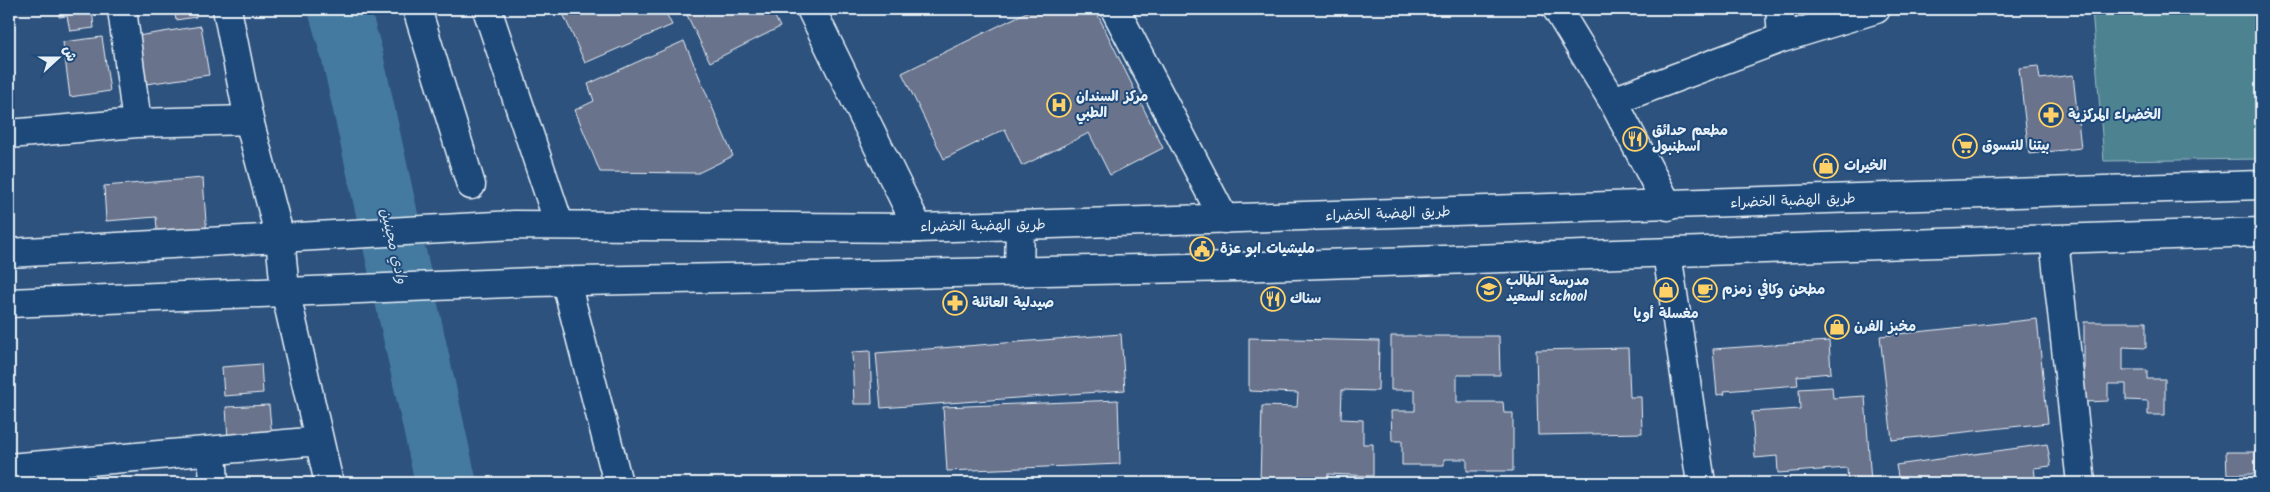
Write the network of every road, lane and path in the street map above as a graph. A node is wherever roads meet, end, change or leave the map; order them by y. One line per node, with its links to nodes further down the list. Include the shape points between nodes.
1 (122, 9): 13 (main road)
2 (227, 9): 12 (main road)
3 (417, 9): 15 (main road)
4 (487, 9): 19 (main road)
5 (811, 9): 21 (main road)
6 (1115, 9): 18 (main road)
7 (1557, 9): 11 (main road)
8 (1780, 9): 10 (main road)
9 (1876, 9): 10 (main road)
10 (1782, 38): 11 (main road)
11 (1613, 101): 17 (main road)
12 (249, 120): 13 (main road); 23 (main road)
13 (137, 123): 14 (main road)
14 (9, 134)
15 (471, 185)
16 (2261, 185): 17 (main road, طريق الهضبة الخضراء)
17 (1668, 206): 18 (main road, طريق الهضبة الخضراء)
18 (1224, 219): 20 (main road, طريق الهضبة الخضراء)
19 (560, 224): 21 (main road, طريق الهضبة الخضراء); 23 (main road, طريق الهضبة الخضراء)
20 (1020, 225): 21 (main road, طريق الهضبة الخضراء); 27 (main road)
21 (918, 228)
22 (2261, 232): 24 (main road)
23 (291, 238): 25 (main road, طريق الهضبة الخضراء); 29 (main road)
24 (2054, 240): 26 (main road); 39 (main road)
25 (9, 253)
26 (1667, 253): 27 (main road); 38 (main road)
27 (1019, 272): 28 (main road)
28 (566, 282): 29 (main road); 37 (main road)
29 (296, 290): 30 (main road); 31 (main road)
30 (9, 303)
31 (319, 442): 32 (main road); 36 (main road)
32 (212, 451): 34 (main road); 35 (main road)
33 (9, 468): 34 (main road)
34 (50, 474)
35 (214, 483)
36 (329, 483)
37 (618, 483)
38 (1701, 483)
39 (2081, 483)

